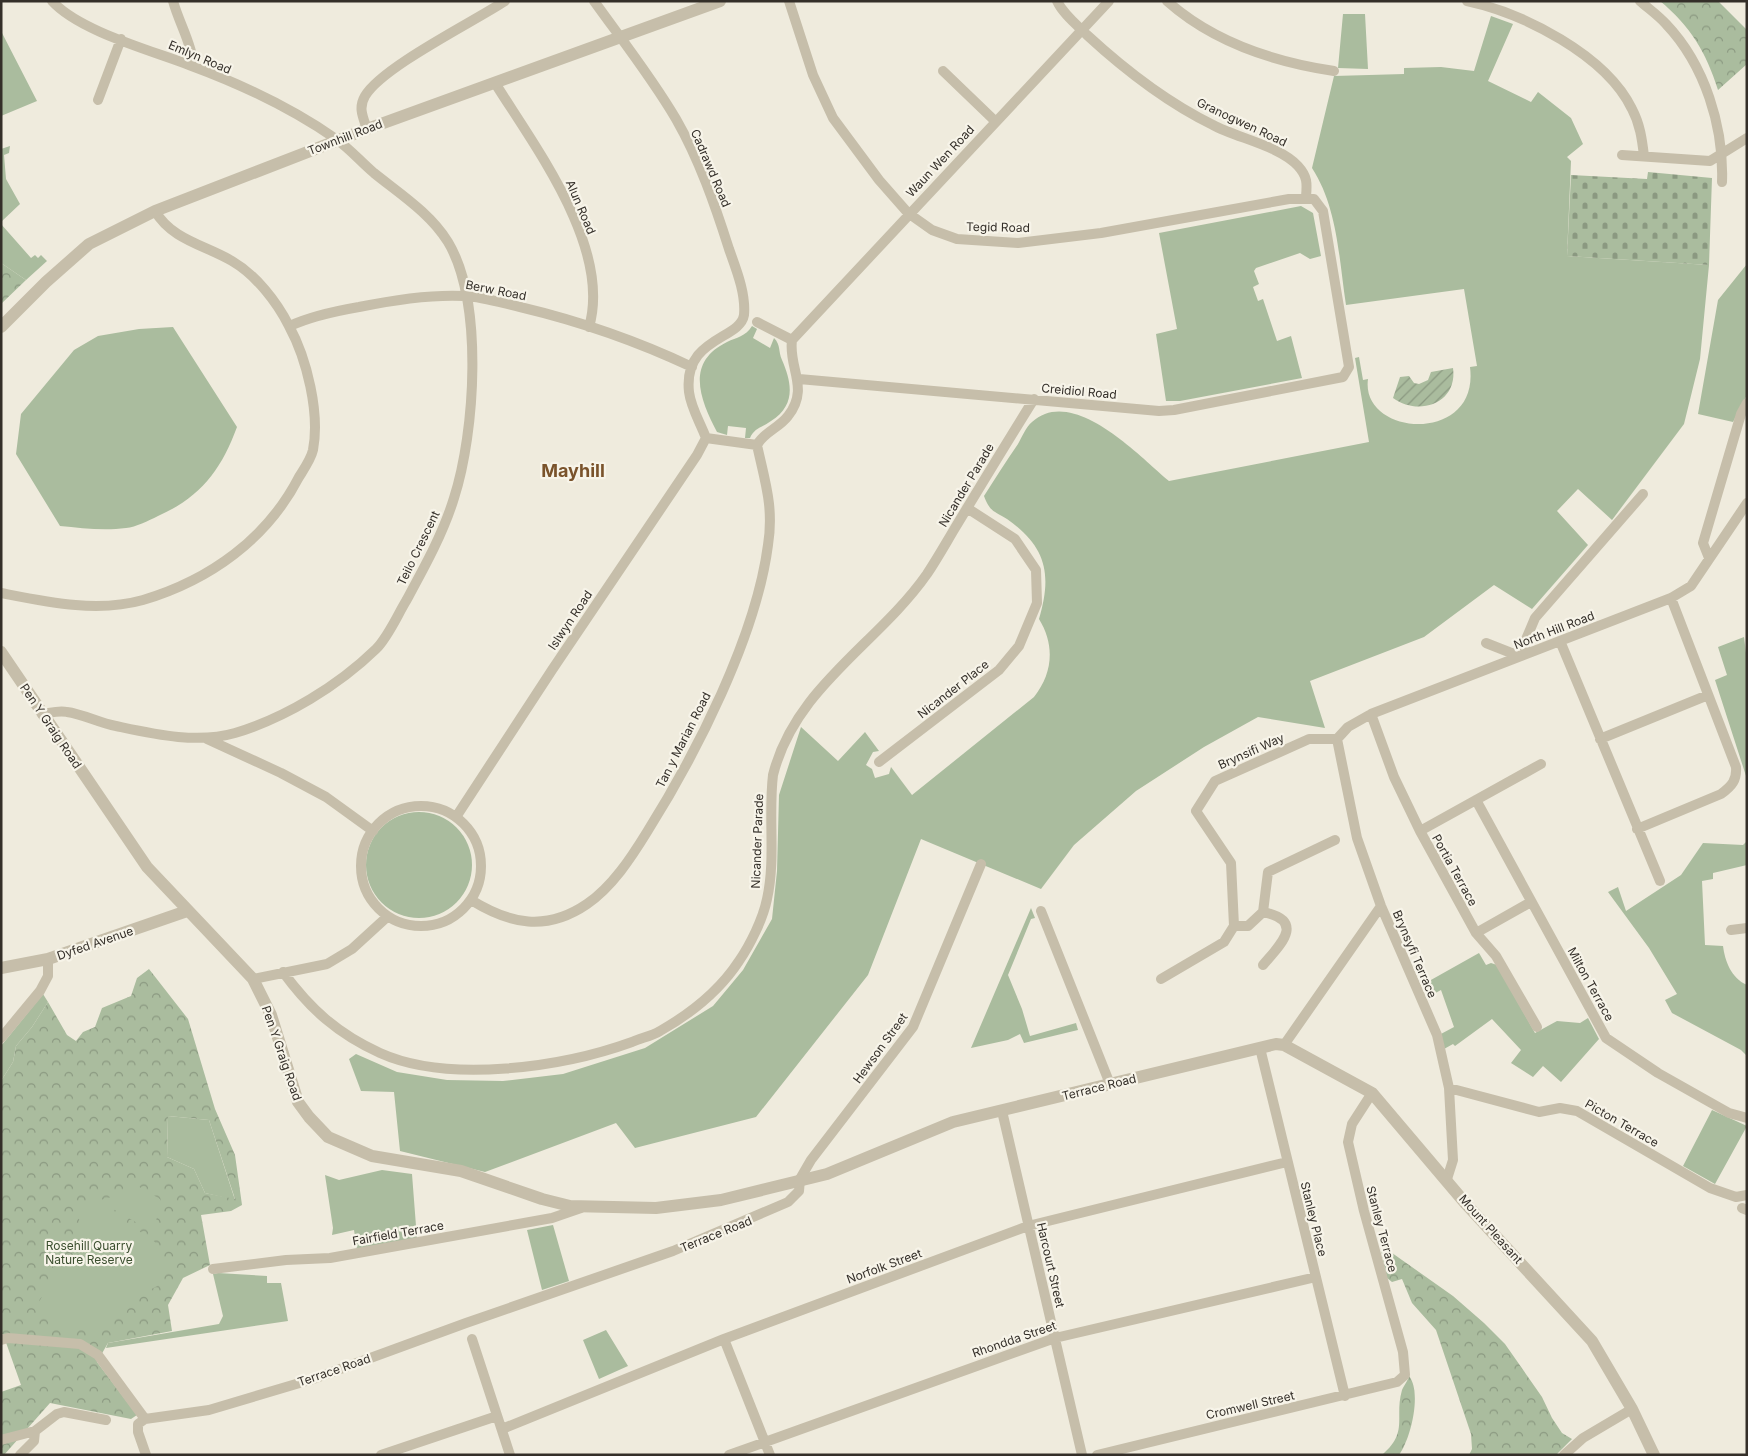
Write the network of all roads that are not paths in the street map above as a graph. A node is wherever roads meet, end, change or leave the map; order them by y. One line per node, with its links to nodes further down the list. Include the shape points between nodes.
1 (52, 1): 14 (street, Emlyn Road, via 64,14)
2 (173, 1): 15 (street)
3 (506, 1): 21 (street, via 412,57 365,95 360,110)
4 (594, 1): 13 (street, Cadrawd Road)
5 (720, 1): 13 (street, Townhill Road)
6 (789, 1): 30 (street, Tegid Road, via 814,75 833,118)
7 (1057, 1): 12 (street, Granogwen Road)
8 (1109, 1): 12 (street, Waun Wen Road)
9 (1167, 1): 17 (street, via 1200,25 1261,55)
10 (1467, 1): 26 (street, via 1506,12 1552,34 1584,55 1610,78 1632,108 1641,130)
11 (1640, 1): 24 (street, via 1667,24 1689,54 1715,113)
12 (1081, 29): 20 (street, Waun Wen Road); 28 (street, Granogwen Road, via 1122,67 1167,98 1213,126 1280,154 1297,165 1307,178)
13 (620, 38): 18 (street, Townhill Road); 37 (street, Cadrawd Road, via 677,121 720,220 739,279 744,310 742,323 706,346)
14 (121, 39): 15 (street, Emlyn Road); 19 (street)
15 (194, 66): 23 (street, Emlyn Road, via 292,112)
16 (943, 71): 20 (street)
17 (1334, 71)
18 (495, 83): 21 (street, Townhill Road); 35 (street, Alun Road, via 564,194 580,234 590,265 594,293)
19 (98, 100)
20 (995, 121): 30 (street, Waun Wen Road)
21 (367, 129): 23 (street, Townhill Road)
22 (1747, 138): 24 (street)
23 (338, 140): 29 (street, Townhill Road); 31 (street, Teilo Crescent, via 436,225 452,251)
24 (1723, 154): 26 (street, via 1710,161); 27 (street)
25 (1622, 155): 26 (street)
26 (1644, 156)
27 (1722, 182)
28 (1306, 197): 30 (street, Tegid Road, via 1101,234 1018,243 957,239 932,230); 39 (street, Creidiol Road, via 1314,199 1323,211 1349,367 1343,377 1174,410)
29 (155, 211): 33 (street, via 171,232 234,262 254,278); 34 (street, Townhill Road, via 89,244)
30 (908, 213): 36 (street, Waun Wen Road)
31 (465, 296): 33 (street, Berw Road, via 413,298 373,304); 35 (street, Berw Road); 56 (street, Teilo Crescent, via 471,340 471,394 464,460 442,530 401,610 378,647 344,675 296,707 236,732)
32 (757, 322): 36 (street)
33 (290, 326): 47 (street, via 310,382 316,428 312,453 292,491 271,520 235,556 143,600 86,606)
34 (1, 327)
35 (589, 327): 37 (street, Berw Road)
36 (792, 340): 38 (street, via 791,358)
37 (692, 367): 41 (street, via 688,383 691,403)
38 (798, 379): 39 (street, Creidiol Road); 42 (street, via 797,394 789,415 764,435)
39 (1034, 399): 45 (street, Nicander Parade)
40 (1747, 402): 46 (street, via 1703,543)
41 (706, 438): 42 (street); 62 (street, Islwyn Road)
42 (757, 445): 69 (street, Tan y Marian Road, via 771,510 761,583 718,700 658,815 610,883 587,904 559,918 517,922)
43 (1643, 494): 52 (street, via 1535,618)
44 (1747, 503): 46 (street, North Hill Road)
45 (968, 508): 59 (street, Nicander Place, via 1015,539 1036,570 1037,603 1019,646 999,670); 83 (street, Nicander Parade, via 928,573 906,601 832,675 790,729 773,775 767,900 740,961 698,1006 659,1032 582,1058 498,1069 447,1068 410,1063 355,1040 322,1018 301,998)
46 (1708, 558): 48 (street, North Hill Road, via 1691,586)
47 (1, 593)
48 (1671, 598): 49 (street, North Hill Road); 53 (street)
49 (1560, 641): 52 (street, North Hill Road); 57 (street)
50 (1486, 643): 52 (street)
51 (1, 652): 54 (street, Pen Y Graig Road)
52 (1523, 655): 55 (street, North Hill Road)
53 (1708, 695): 57 (street); 63 (street, via 1736,766 1731,787)
54 (42, 714): 56 (street, Teilo Crescent, via 67,712 115,726); 72 (street, Pen Y Graig Road, via 147,867)
55 (1371, 714): 58 (street, North Hill Road, via 1348,727); 65 (street, Portia Terrace, via 1394,777)
56 (207, 739): 64 (street, via 326,797)
57 (1600, 739): 63 (street)
58 (1337, 740): 71 (street, Brynsyfi Terrace, via 1357,838); 76 (street, Brynsifi Way, via 1309,739 1215,781 1196,810 1230,863)
59 (879, 762)
60 (1541, 764): 61 (street)
61 (1476, 800): 65 (street); 70 (street, Milton Terrace)
62 (456, 817): 64 (street, via 434,808 412,807 390,814); 69 (street, via 470,831 478,849 479,882)
63 (1638, 829): 68 (street)
64 (373, 831): 75 (street, via 362,851 360,874 370,900)
65 (1420, 831): 79 (street, Portia Terrace)
66 (1335, 840): 74 (street, via 1268,872)
67 (981, 864): 96 (street, Hewson Street, via 913,1027 811,1160)
68 (1660, 881)
69 (471, 900): 75 (street, via 446,921 429,926 406,925)
70 (1531, 902): 79 (street); 94 (street, Milton Terrace, via 1606,1038 1658,1073 1729,1113)
71 (1381, 906): 88 (street); 91 (street, Brynsyfi Terrace, via 1437,1036)
72 (187, 911): 80 (street, Dyfed Avenue); 84 (street, Pen Y Graig Road)
73 (1041, 911): 90 (street)
74 (1263, 912): 76 (street, via 1248,926); 81 (street, via 1276,914 1287,929 1286,937)
75 (387, 917): 83 (street, via 352,949 327,964)
76 (1234, 926): 85 (street, via 1224,942)
77 (1747, 928): 78 (street)
78 (1731, 930)
79 (1476, 933): 86 (street, Portia Terrace, via 1496,956)
80 (48, 959): 82 (street, Dyfed Avenue); 87 (street, via 48,976 40,991)
81 (1263, 965)
82 (1, 968)
83 (283, 972): 84 (street)
84 (253, 979): 99 (street, Pen Y Graig Road, via 271,1015 298,1102 328,1137 372,1156 461,1171 551,1202)
85 (1161, 979)
86 (1537, 1027)
87 (1, 1038)
88 (1284, 1045): 89 (street, Terrace Road); 92 (street, Mount Pleasant)
89 (1260, 1048): 90 (street, Terrace Road); 95 (street, Stanley Place)
90 (1110, 1084): 93 (street, Terrace Road)
91 (1449, 1088): 97 (street, Brynsyfi Terrace, via 1453,1160); 98 (street, Picton Terrace, via 1539,1112 1560,1108 1578,1111 1710,1188 1736,1197)
92 (1372, 1094): 97 (street, Mount Pleasant); 107 (street, Stanley Terrace, via 1352,1124 1348,1142 1403,1352)
93 (1002, 1110): 96 (street, Terrace Road, via 953,1122 828,1174); 100 (street, Harcourt Street)
94 (1747, 1118)
95 (1288, 1162): 100 (street, Norfolk Street); 102 (street, Stanley Place)
96 (800, 1179): 99 (street, Pen Y Graig Road, via 721,1200 656,1208); 112 (street, Terrace Road, via 799,1191 788,1202 673,1251 313,1379 209,1410)
97 (1447, 1179): 109 (street, Mount Pleasant, via 1466,1204 1592,1341)
98 (1747, 1194)
99 (586, 1206): 101 (street, Fairfield Terrace, via 552,1218 330,1258)
100 (1028, 1226): 103 (street, Harcourt Street); 105 (street, Norfolk Street)
101 (213, 1269)
102 (1316, 1277): 103 (street, Rhondda Street); 108 (street, Stanley Place)
103 (1055, 1338): 116 (street, Rhondda Street); 123 (street, Harcourt Street)
104 (472, 1339): 110 (street)
105 (724, 1339): 113 (street, Norfolk Street); 116 (street)
106 (1, 1340): 112 (street, via 80,1344 98,1355)
107 (1405, 1375): 108 (street, Cromwell Street, via 1397,1382)
108 (1345, 1396): 124 (street, Cromwell Street)
109 (1632, 1409): 125 (street, via 1582,1438); 126 (street, Mount Pleasant)
110 (497, 1416): 113 (street); 119 (street)
111 (106, 1420): 114 (street, via 64,1412)
112 (141, 1421): 118 (street, via 138,1432)
113 (502, 1429): 120 (street)
114 (35, 1431): 115 (street); 117 (street, via 34,1441)
115 (1, 1440)
116 (764, 1441): 121 (street, Rhondda Street); 122 (street)
117 (20, 1455)
118 (146, 1455)
119 (381, 1455)
120 (510, 1455)
121 (729, 1455)
122 (770, 1455)
123 (1082, 1455)
124 (1097, 1455)
125 (1564, 1455)
126 (1654, 1455)

